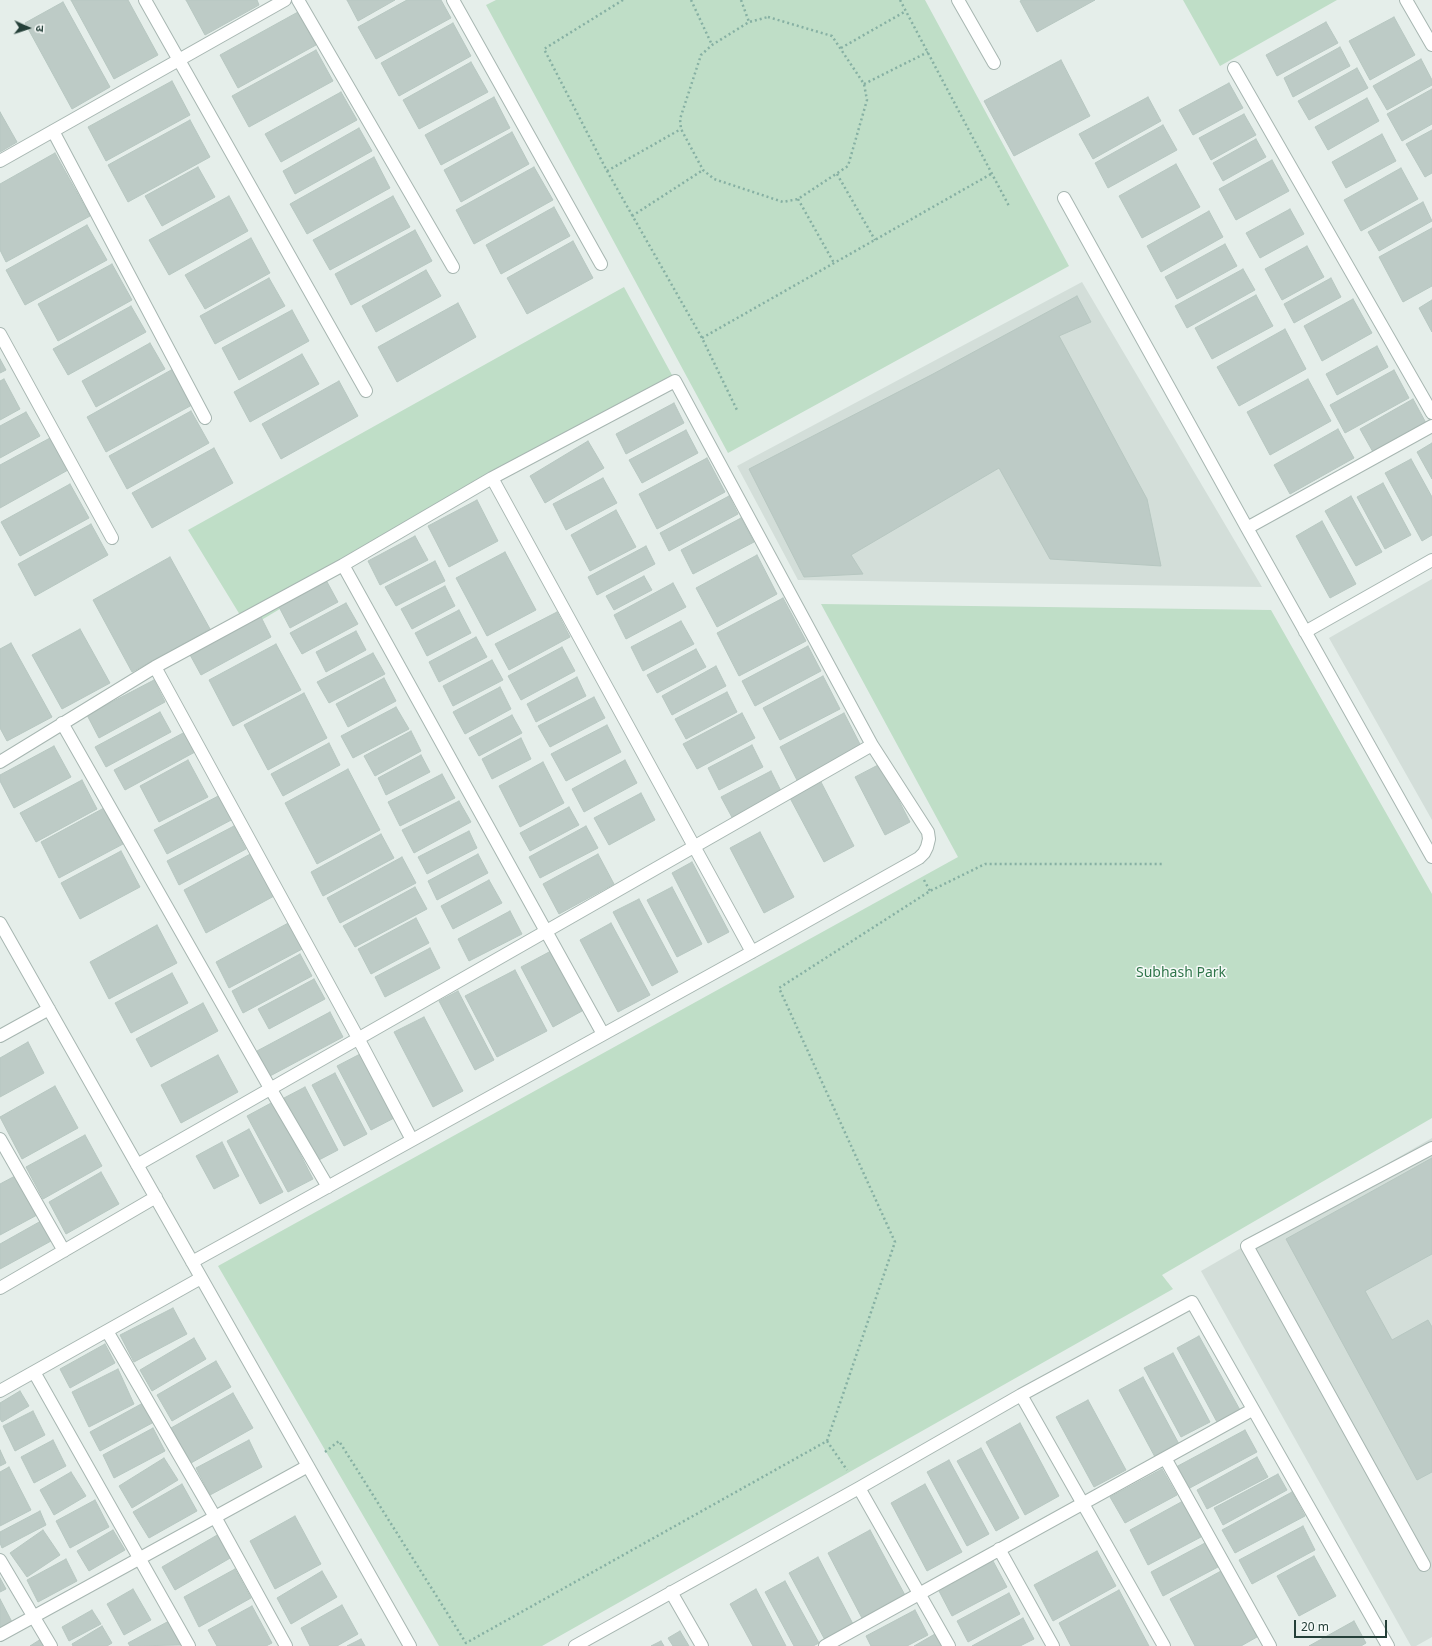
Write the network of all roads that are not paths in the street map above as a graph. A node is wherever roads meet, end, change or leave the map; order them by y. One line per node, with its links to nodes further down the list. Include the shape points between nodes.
1 (145, 0): 8 (street)
2 (285, 0): 8 (street)
3 (298, 0): 15 (street)
4 (453, 0): 14 (street)
5 (958, 0): 9 (street)
6 (1406, 0): 7 (street)
7 (1432, 45)
8 (179, 60): 11 (street); 17 (street)
9 (994, 64)
10 (1234, 68): 18 (street)
11 (53, 131): 12 (street); 19 (street)
12 (0, 161)
13 (1064, 198): 22 (street)
14 (601, 264)
15 (452, 267)
16 (0, 334): 23 (street)
17 (366, 391)
18 (1432, 413)
19 (205, 418)
20 (1432, 426): 22 (street)
21 (492, 478): 25 (street); 29 (street, via 675,381); 31 (street)
22 (1246, 528): 26 (street)
23 (112, 538)
24 (1432, 560): 26 (street)
25 (343, 565): 27 (street); 34 (street)
26 (1305, 632): 32 (street)
27 (155, 667): 28 (street); 39 (street)
28 (62, 723): 30 (street); 40 (street)
29 (872, 745): 31 (street); 35 (street, via 928,832 929,839 924,853)
30 (0, 762)
31 (695, 846): 34 (street); 35 (street)
32 (1432, 857)
33 (0, 923): 36 (street)
34 (545, 932): 37 (street); 39 (street)
35 (752, 952): 37 (street)
36 (49, 1009): 38 (street); 44 (street)
37 (603, 1034): 42 (street)
38 (0, 1036)
39 (358, 1038): 40 (street); 42 (street)
40 (270, 1088): 44 (street); 45 (street)
41 (0, 1139): 47 (street)
42 (412, 1140): 45 (street)
43 (1432, 1148): 64 (street, via 1247,1246)
44 (137, 1165): 46 (street)
45 (328, 1186): 48 (street)
46 (156, 1197): 47 (street); 48 (street)
47 (64, 1251): 50 (street)
48 (192, 1262): 49 (street)
49 (201, 1278): 51 (street); 57 (street)
50 (0, 1288)
51 (107, 1331): 52 (street); 60 (street)
52 (34, 1372): 53 (street); 62 (street)
53 (2, 1385)
54 (1021, 1395): 55 (street, via 1192,1302); 58 (street); 59 (street)
55 (1252, 1410): 56 (street); 81 (street)
56 (1165, 1458): 59 (street); 80 (street)
57 (308, 1466): 60 (street); 73 (street)
58 (859, 1488): 65 (street); 66 (street)
59 (1082, 1503): 61 (street); 79 (street)
60 (215, 1517): 62 (street); 72 (street)
61 (999, 1549): 66 (street); 78 (street)
62 (139, 1558): 67 (street); 71 (street)
63 (0, 1560): 67 (street)
64 (1424, 1565)
65 (671, 1592): 74 (street); 75 (street)
66 (919, 1593): 69 (street); 77 (street)
67 (34, 1617): 68 (street); 70 (street)
68 (0, 1635)
69 (842, 1642): 76 (street)
70 (51, 1646)
71 (189, 1646)
72 (286, 1646)
73 (410, 1646)
74 (575, 1646)
75 (702, 1646)
76 (825, 1646)
77 (949, 1646)
78 (1053, 1646)
79 (1164, 1646)
80 (1270, 1646)
81 (1388, 1646)

